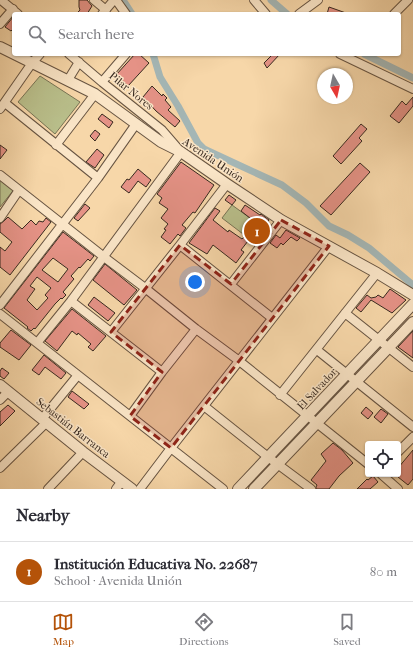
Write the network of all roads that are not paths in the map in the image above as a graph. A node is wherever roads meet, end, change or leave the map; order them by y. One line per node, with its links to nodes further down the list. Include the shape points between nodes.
1 (1, 0): 7 (street)
2 (94, 0): 8 (street)
3 (115, 0): 8 (street); 9 (street)
4 (254, 0): 10 (street)
5 (318, 0): 11 (street)
6 (408, 0): 12 (street)
7 (16, 12)
8 (104, 12)
9 (124, 12)
10 (264, 12)
11 (302, 12)
12 (396, 12)
13 (12, 15): 14 (street)
14 (0, 24)
15 (0, 47): 16 (street, Avenida Unión)
16 (12, 53)
17 (18, 56): 23 (street, Avenida Unión)
18 (38, 56): 23 (street)
19 (72, 56): 22 (street, Pilar Nores)
20 (124, 56): 25 (street)
21 (352, 56): 26 (street)
22 (79, 62): 24 (street); 25 (street, Pilar Nores)
23 (32, 63): 24 (street, Avenida Unión); 28 (street)
24 (68, 80): 27 (street, Avenida Unión)
25 (102, 82): 31 (street, Pilar Nores, via 162,130)
26 (413, 89)
27 (95, 94): 29 (street, Avenida Unión); 30 (street)
28 (2, 106): 30 (street)
29 (136, 124): 31 (street, Avenida Unión, via 161,142); 33 (street)
30 (56, 145): 33 (street)
31 (181, 152): 34 (street, Avenida Unión); 41 (street)
32 (0, 175): 35 (street)
33 (98, 178): 38 (street)
34 (227, 184): 37 (street, Avenida Unión); 39 (street)
35 (20, 190): 36 (street); 38 (street)
36 (0, 218)
37 (281, 220): 40 (street, Avenida Unión); 43 (street)
38 (63, 223): 41 (street); 48 (street)
39 (180, 245): 43 (street); 44 (street)
40 (329, 246): 42 (street, Avenida Unión); 51 (street)
41 (104, 257): 44 (street); 46 (street)
42 (378, 273): 45 (street, Avenida Unión); 49 (street)
43 (231, 284): 51 (street)
44 (145, 288): 53 (street); 54 (street)
45 (413, 295)
46 (72, 302): 54 (street); 56 (street)
47 (413, 304): 55 (street, El Salvador)
48 (0, 305)
49 (345, 313): 55 (street); 58 (street)
50 (0, 314): 56 (street)
51 (272, 318): 59 (street)
52 (413, 322): 57 (street, El Salvador)
53 (196, 329): 59 (street); 61 (street)
54 (111, 332): 61 (street)
55 (379, 340): 57 (street); 62 (street, El Salvador)
56 (37, 343): 63 (street)
57 (388, 348): 60 (street); 64 (street, El Salvador)
58 (317, 350): 62 (street); 66 (street)
59 (238, 360): 66 (street); 68 (street)
60 (413, 368)
61 (162, 372): 69 (street)
62 (347, 374): 64 (street); 70 (street, El Salvador)
63 (78, 375): 69 (street); 71 (street)
64 (356, 382): 70 (street, El Salvador); 72 (street)
65 (4, 388): 67 (street); 71 (street, Sebastián Barranca)
66 (280, 395): 70 (street)
67 (0, 400)
68 (204, 406): 74 (street); 77 (street)
69 (130, 416): 74 (street)
70 (312, 419): 77 (street, El Salvador); 78 (street); 79 (street, El Salvador)
71 (45, 421): 76 (street, Sebastián Barranca); 80 (street)
72 (413, 427)
73 (413, 438): 75 (street)
74 (171, 448): 85 (street); 86 (street)
75 (401, 449)
76 (83, 452): 82 (street, Sebastián Barranca); 83 (street)
77 (268, 457): 79 (street); 87 (street, El Salvador)
78 (365, 462)
79 (278, 464): 88 (street, El Salvador); 89 (street)
80 (0, 468)
81 (384, 477): 90 (street)
82 (119, 485): 84 (street, Sebastián Barranca)
83 (48, 489)
84 (132, 489)
85 (140, 489)
86 (223, 489)
87 (238, 489)
88 (254, 489)
89 (311, 489)
90 (398, 489)

